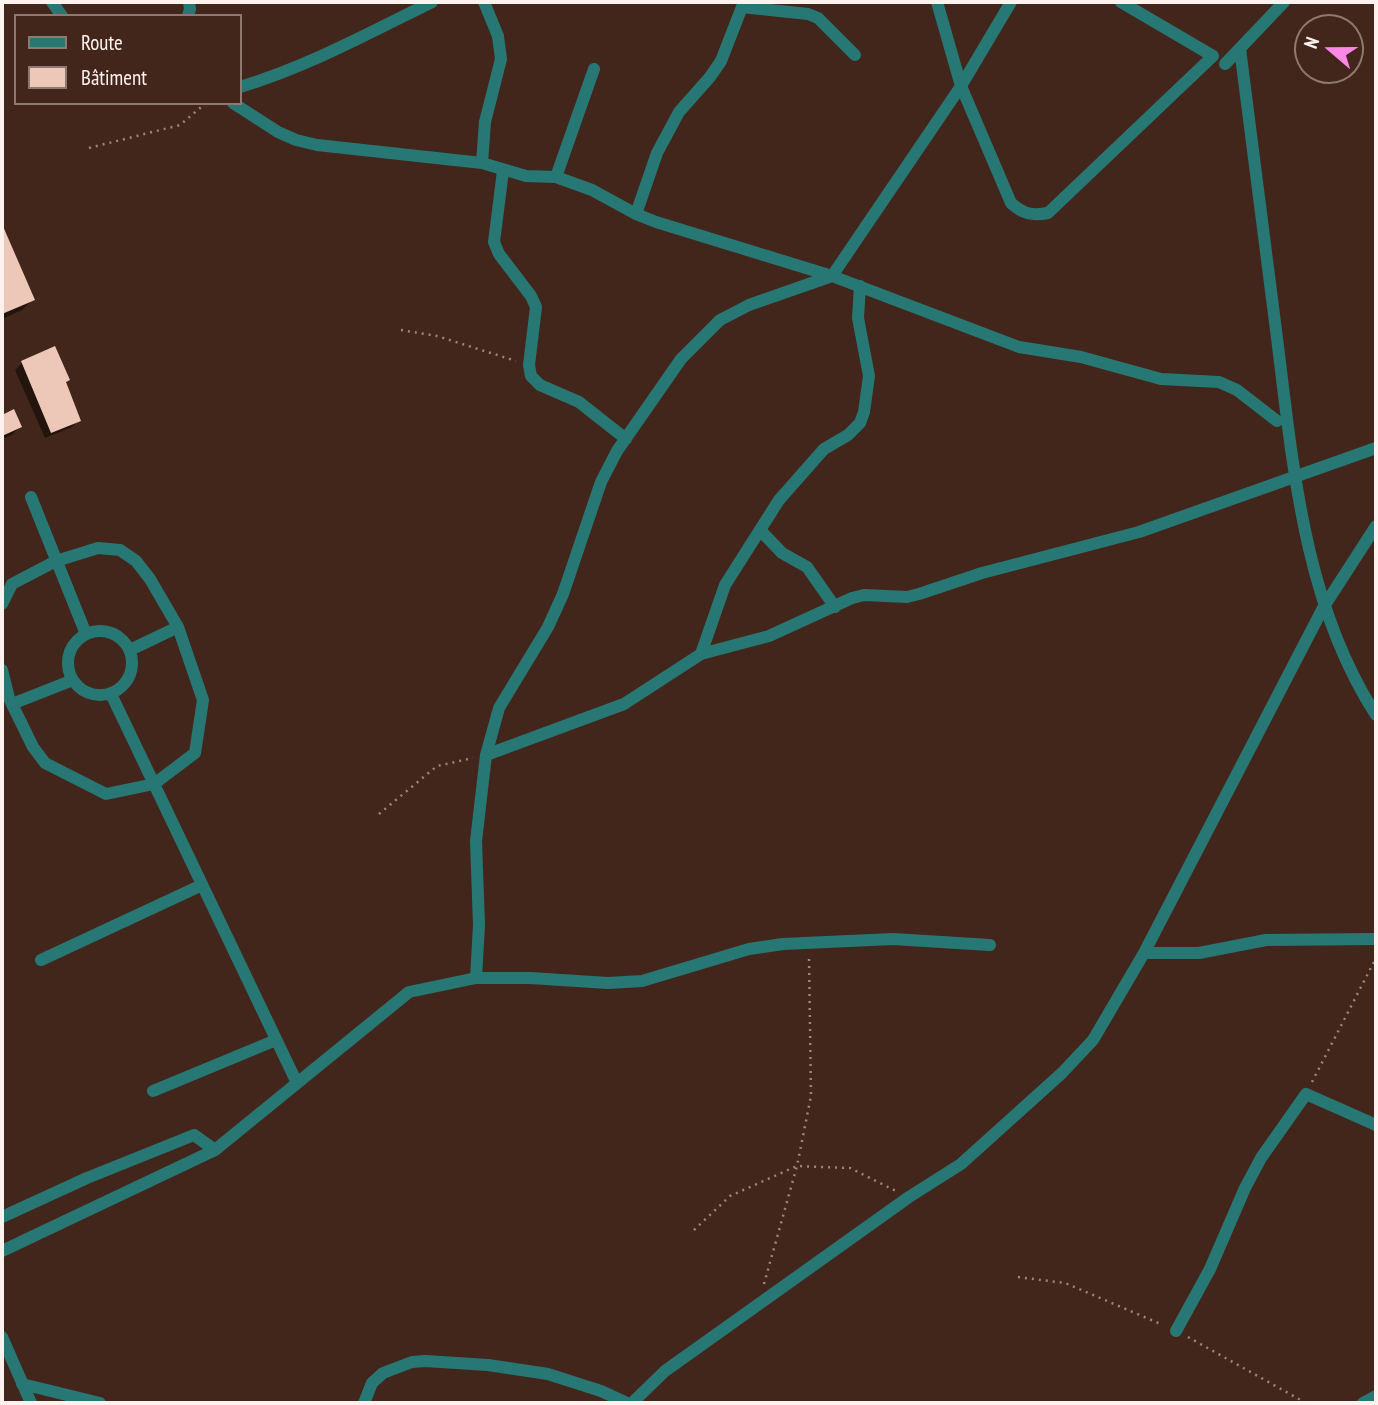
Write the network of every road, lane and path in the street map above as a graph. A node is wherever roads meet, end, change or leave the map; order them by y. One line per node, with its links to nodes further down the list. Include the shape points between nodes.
1 (432, 2): 12 (street, via 310,62)
2 (484, 2): 17 (street, via 498,36 501,59 485,122)
3 (937, 2): 13 (street)
4 (1011, 2): 13 (street)
5 (1121, 2): 13 (street, via 1213,56 1048,214 1035,216 1011,203)
6 (1284, 2): 8 (street)
7 (742, 5): 9 (street, via 808,14); 20 (street, via 721,61 678,112 657,153)
8 (1240, 48): 10 (street); 28 (street)
9 (855, 55)
10 (1225, 64)
11 (594, 69): 19 (street)
12 (242, 86)
13 (961, 86): 21 (street)
14 (204, 105): 16 (path, via 180,125)
15 (236, 105): 17 (street, via 278,132 317,145)
16 (89, 148)
17 (482, 163): 18 (street)
18 (503, 171): 19 (street); 24 (street, via 494,242 536,307)
19 (556, 177): 20 (street)
20 (636, 214): 21 (street)
21 (832, 276): 22 (street); 26 (street, via 749,304 720,320 681,359)
22 (860, 286): 25 (street, via 1019,347 1081,357 1161,379 1219,382); 31 (street, via 858,317 869,376 860,423 808,464)
23 (401, 330): 24 (path, via 437,336)
24 (529, 365): 26 (street, via 537,383 579,402)
25 (1277, 421)
26 (626, 439): 45 (street, via 601,482 548,627 499,708)
27 (1376, 447): 28 (street)
28 (1295, 475): 34 (street, via 1139,532 919,594 864,595); 35 (street)
29 (31, 497): 32 (street)
30 (1376, 526): 35 (street)
31 (760, 530): 34 (street, via 782,553 807,567); 39 (street, via 725,585)
32 (56, 561): 33 (street, via 12,584); 36 (street, via 98,548 120,550 150,579); 37 (street)
33 (2, 604)
34 (835, 607): 39 (street, via 769,636)
35 (1324, 608): 44 (street, via 1358,687); 52 (street)
36 (178, 627): 38 (street); 46 (street, via 203,700 200,728 195,753)
37 (86, 634): 38 (street, via 106,632 124,641); 41 (street, via 69,659)
38 (130, 650): 42 (street, via 128,680)
39 (701, 654): 45 (street, via 624,704)
40 (2, 670): 43 (street)
41 (73, 680): 42 (street, via 89,694); 43 (street)
42 (111, 694): 46 (street)
43 (12, 704): 46 (street, via 45,763 106,794)
44 (1376, 715)
45 (486, 755): 47 (path, via 437,766); 55 (street, via 476,841)
46 (154, 784): 48 (street)
47 (379, 814)
48 (202, 885): 54 (street); 56 (street)
49 (1376, 939): 52 (street, via 1266,940 1199,953)
50 (809, 943): 51 (street, via 894,939); 55 (street, via 750,948 642,981); 62 (path, via 811,1096)
51 (990, 945)
52 (1144, 953): 63 (street, via 1093,1040 1062,1073 961,1164)
53 (1376, 958): 59 (path)
54 (41, 960)
55 (476, 978): 57 (street, via 409,992)
56 (276, 1040): 57 (street); 58 (street)
57 (297, 1083): 61 (street)
58 (153, 1091)
59 (1306, 1094): 60 (street); 68 (street, via 1261,1158)
60 (1376, 1125)
61 (215, 1150): 64 (street, via 194,1135); 66 (street)
62 (797, 1166): 63 (path, via 850,1168); 65 (path, via 730,1196); 67 (path)
63 (909, 1197): 67 (street)
64 (2, 1217)
65 (694, 1230)
66 (2, 1251)
67 (757, 1307): 75 (street, via 665,1371)
68 (1177, 1331)
69 (2, 1337): 70 (street)
70 (22, 1384): 72 (street); 73 (street)
71 (1376, 1396): 76 (street)
72 (31, 1403)
73 (100, 1403)
74 (364, 1403): 75 (street, via 372,1383 383,1373 425,1361 548,1374)
75 (629, 1403)
76 (1363, 1403)

